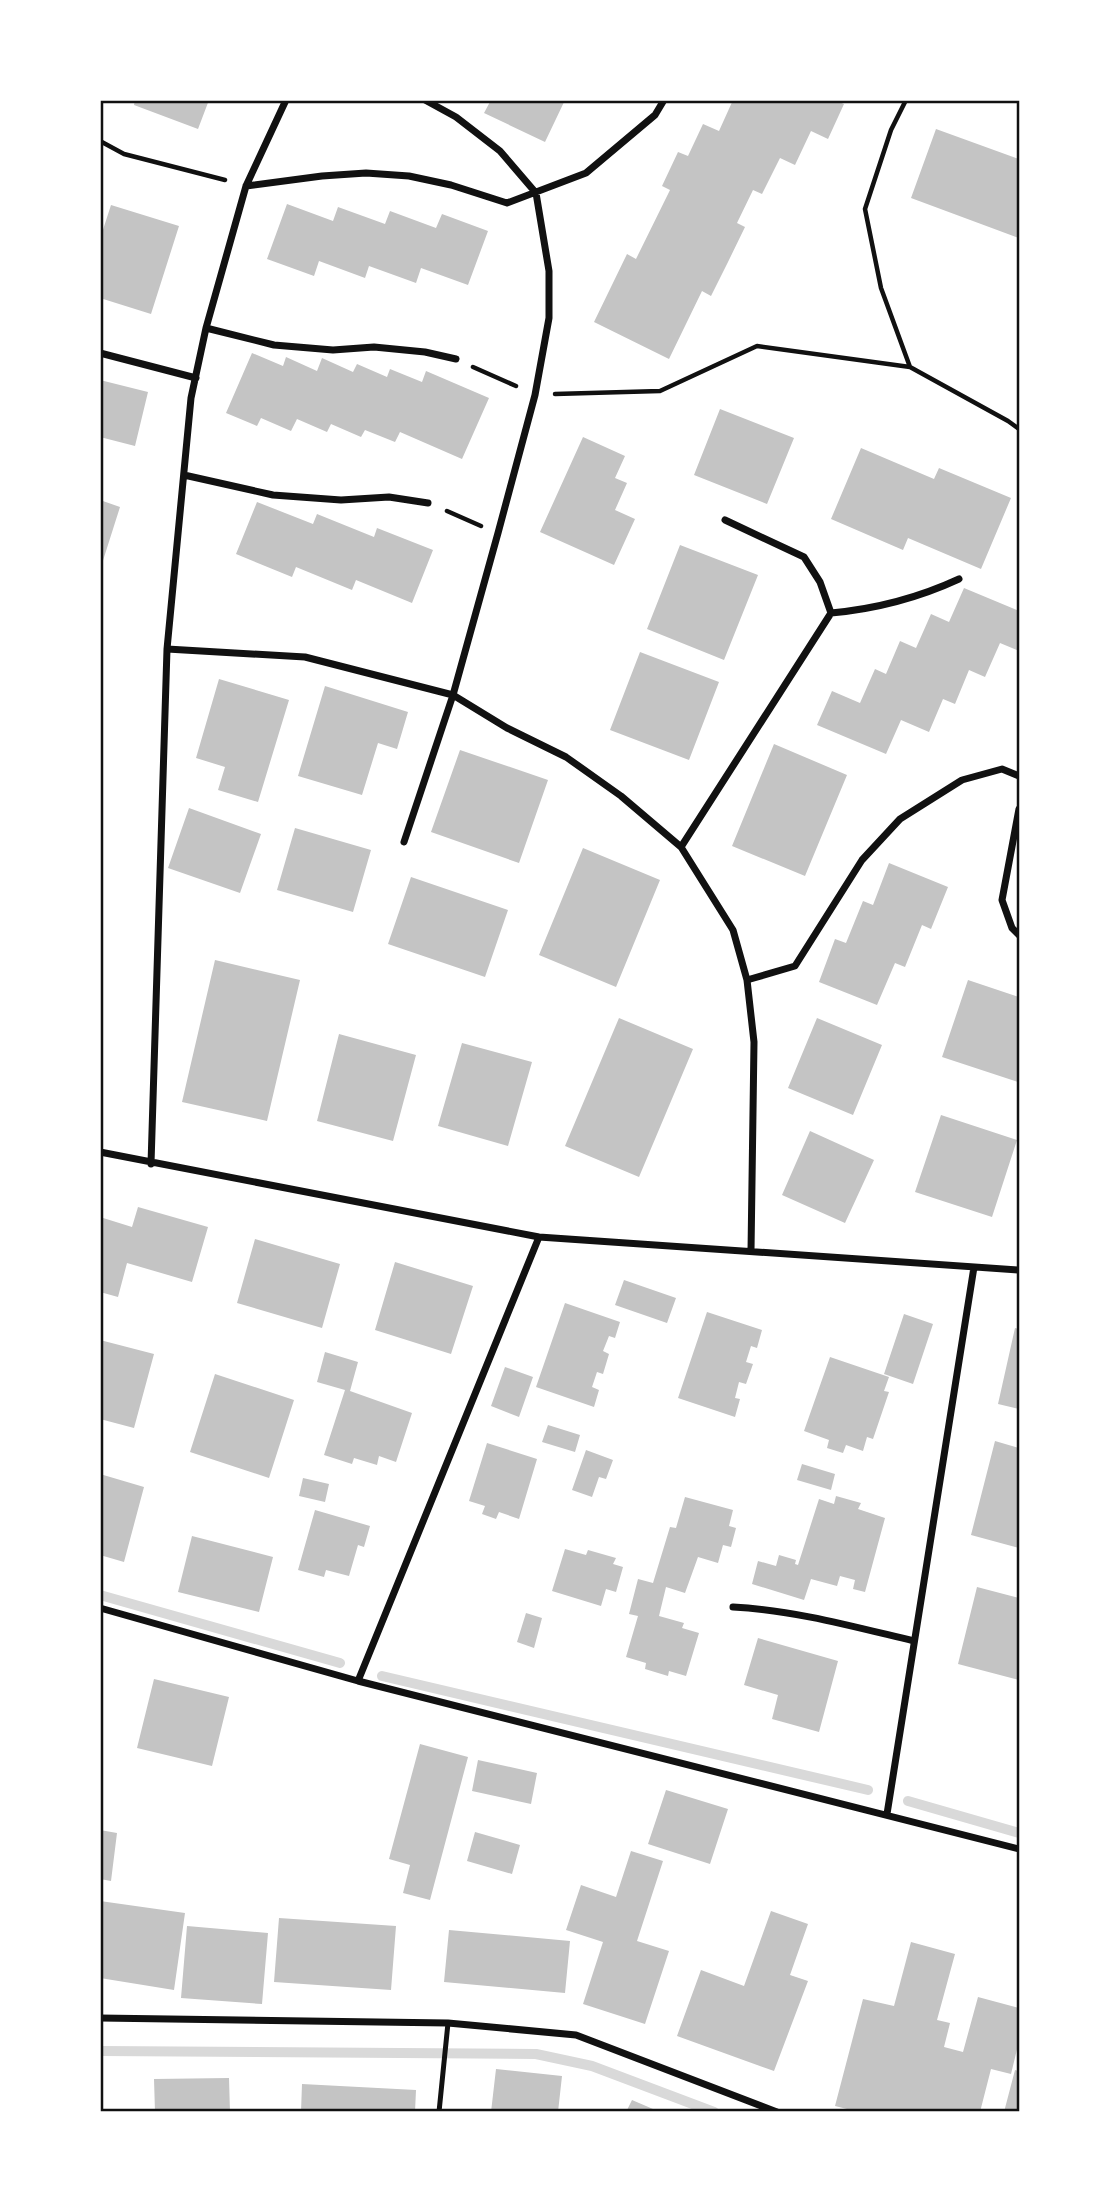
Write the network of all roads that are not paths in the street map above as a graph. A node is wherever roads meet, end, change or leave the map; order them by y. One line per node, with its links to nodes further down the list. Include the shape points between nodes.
1 (286, 100): 4 (street)
2 (425, 100): 5 (street, via 500,151)
3 (664, 100): 5 (street, via 655,115 586,173)
4 (246, 186): 5 (street, via 366,173 409,176 507,203); 6 (street)
5 (536, 192): 16 (street, via 549,271 549,306 535,395)
6 (206, 328): 8 (street, via 274,345 374,348); 9 (street)
7 (100, 353): 9 (street)
8 (456, 359)
9 (196, 378): 10 (street)
10 (184, 475): 11 (street, via 273,495 341,500 389,497); 15 (street)
11 (428, 503)
12 (725, 520): 14 (street, via 804,556)
13 (959, 579): 14 (street, via 929,593 864,610)
14 (831, 613): 20 (street)
15 (167, 649): 16 (street, via 304,657); 24 (street)
16 (453, 695): 19 (street); 20 (street, via 566,758 621,796)
17 (1019, 776): 22 (street, via 1002,769 961,780 900,819 862,860 795,966)
18 (1019, 809): 21 (street, via 1002,900)
19 (404, 842)
20 (681, 847): 22 (street, via 733,930)
21 (1019, 935)
22 (747, 980): 26 (street, via 754,1042)
23 (100, 1152): 24 (street)
24 (152, 1164): 25 (street)
25 (539, 1237): 26 (street); 32 (street)
26 (751, 1251): 27 (street)
27 (974, 1267): 28 (street); 31 (street)
28 (1019, 1270)
29 (733, 1607): 31 (street, via 758,1608)
30 (100, 1608): 32 (street)
31 (914, 1641): 33 (street)
32 (358, 1681): 33 (street)
33 (887, 1814): 34 (street)
34 (1019, 1849)
35 (100, 2018): 36 (street)
36 (448, 2023): 37 (lane); 38 (street, via 576,2035)
37 (439, 2112)
38 (777, 2112)

